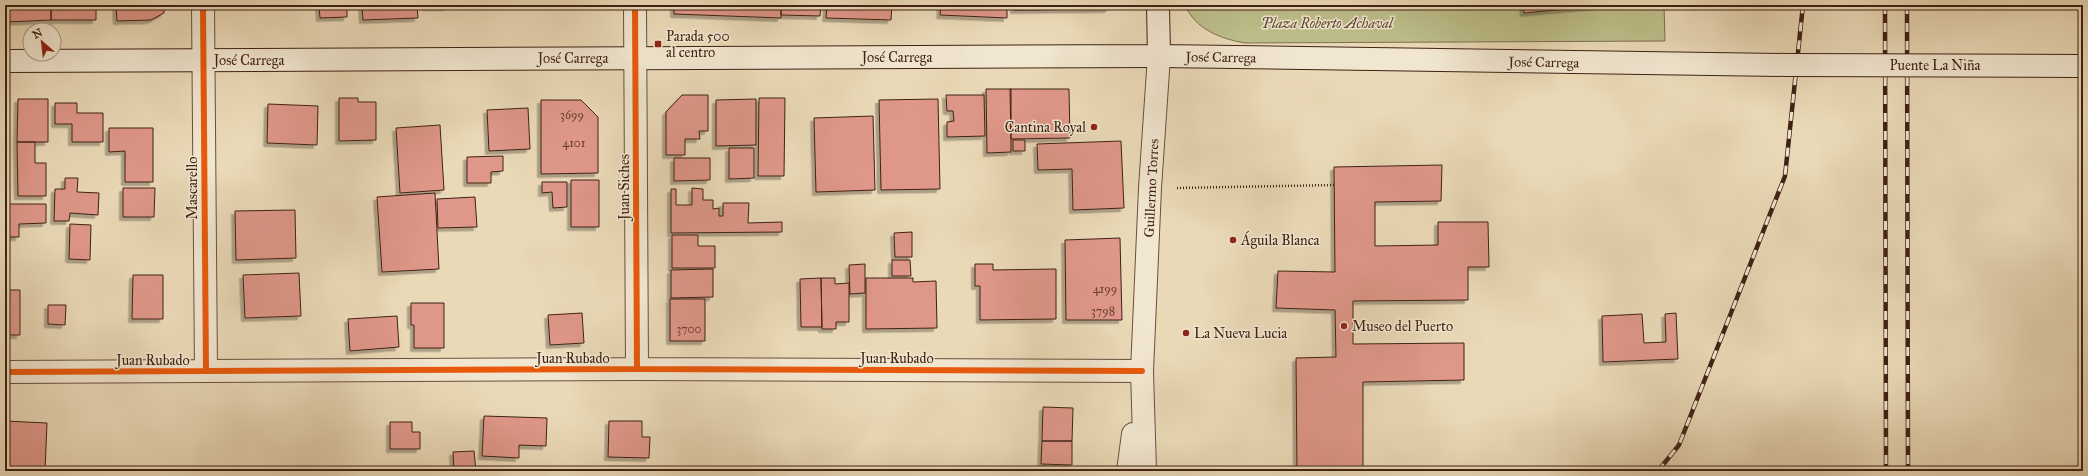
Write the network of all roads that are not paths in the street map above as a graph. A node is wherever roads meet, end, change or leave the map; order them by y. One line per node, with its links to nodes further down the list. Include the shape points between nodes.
1 (203, 5): 6 (street, Mascarello)
2 (635, 5): 5 (street, Juan Siches)
3 (1158, 5): 4 (street, Guillermo Torres)
4 (1159, 56): 5 (street, José Carrega); 8 (street, José Carrega); 12 (street, Guillermo Torres)
5 (635, 58): 6 (street, José Carrega); 10 (street, Juan Siches)
6 (203, 60): 7 (street, José Carrega); 11 (street, Mascarello)
7 (5, 61)
8 (1788, 65): 9 (street, Puente La Niña, bridge)
9 (2083, 66)
10 (637, 370): 11 (street, Juan Rubado); 12 (street, Juan Rubado)
11 (206, 371): 13 (street, Juan Rubado)
12 (1142, 371): 14 (street); 15 (street)
13 (5, 372)
14 (1128, 471)
15 (1145, 471)

